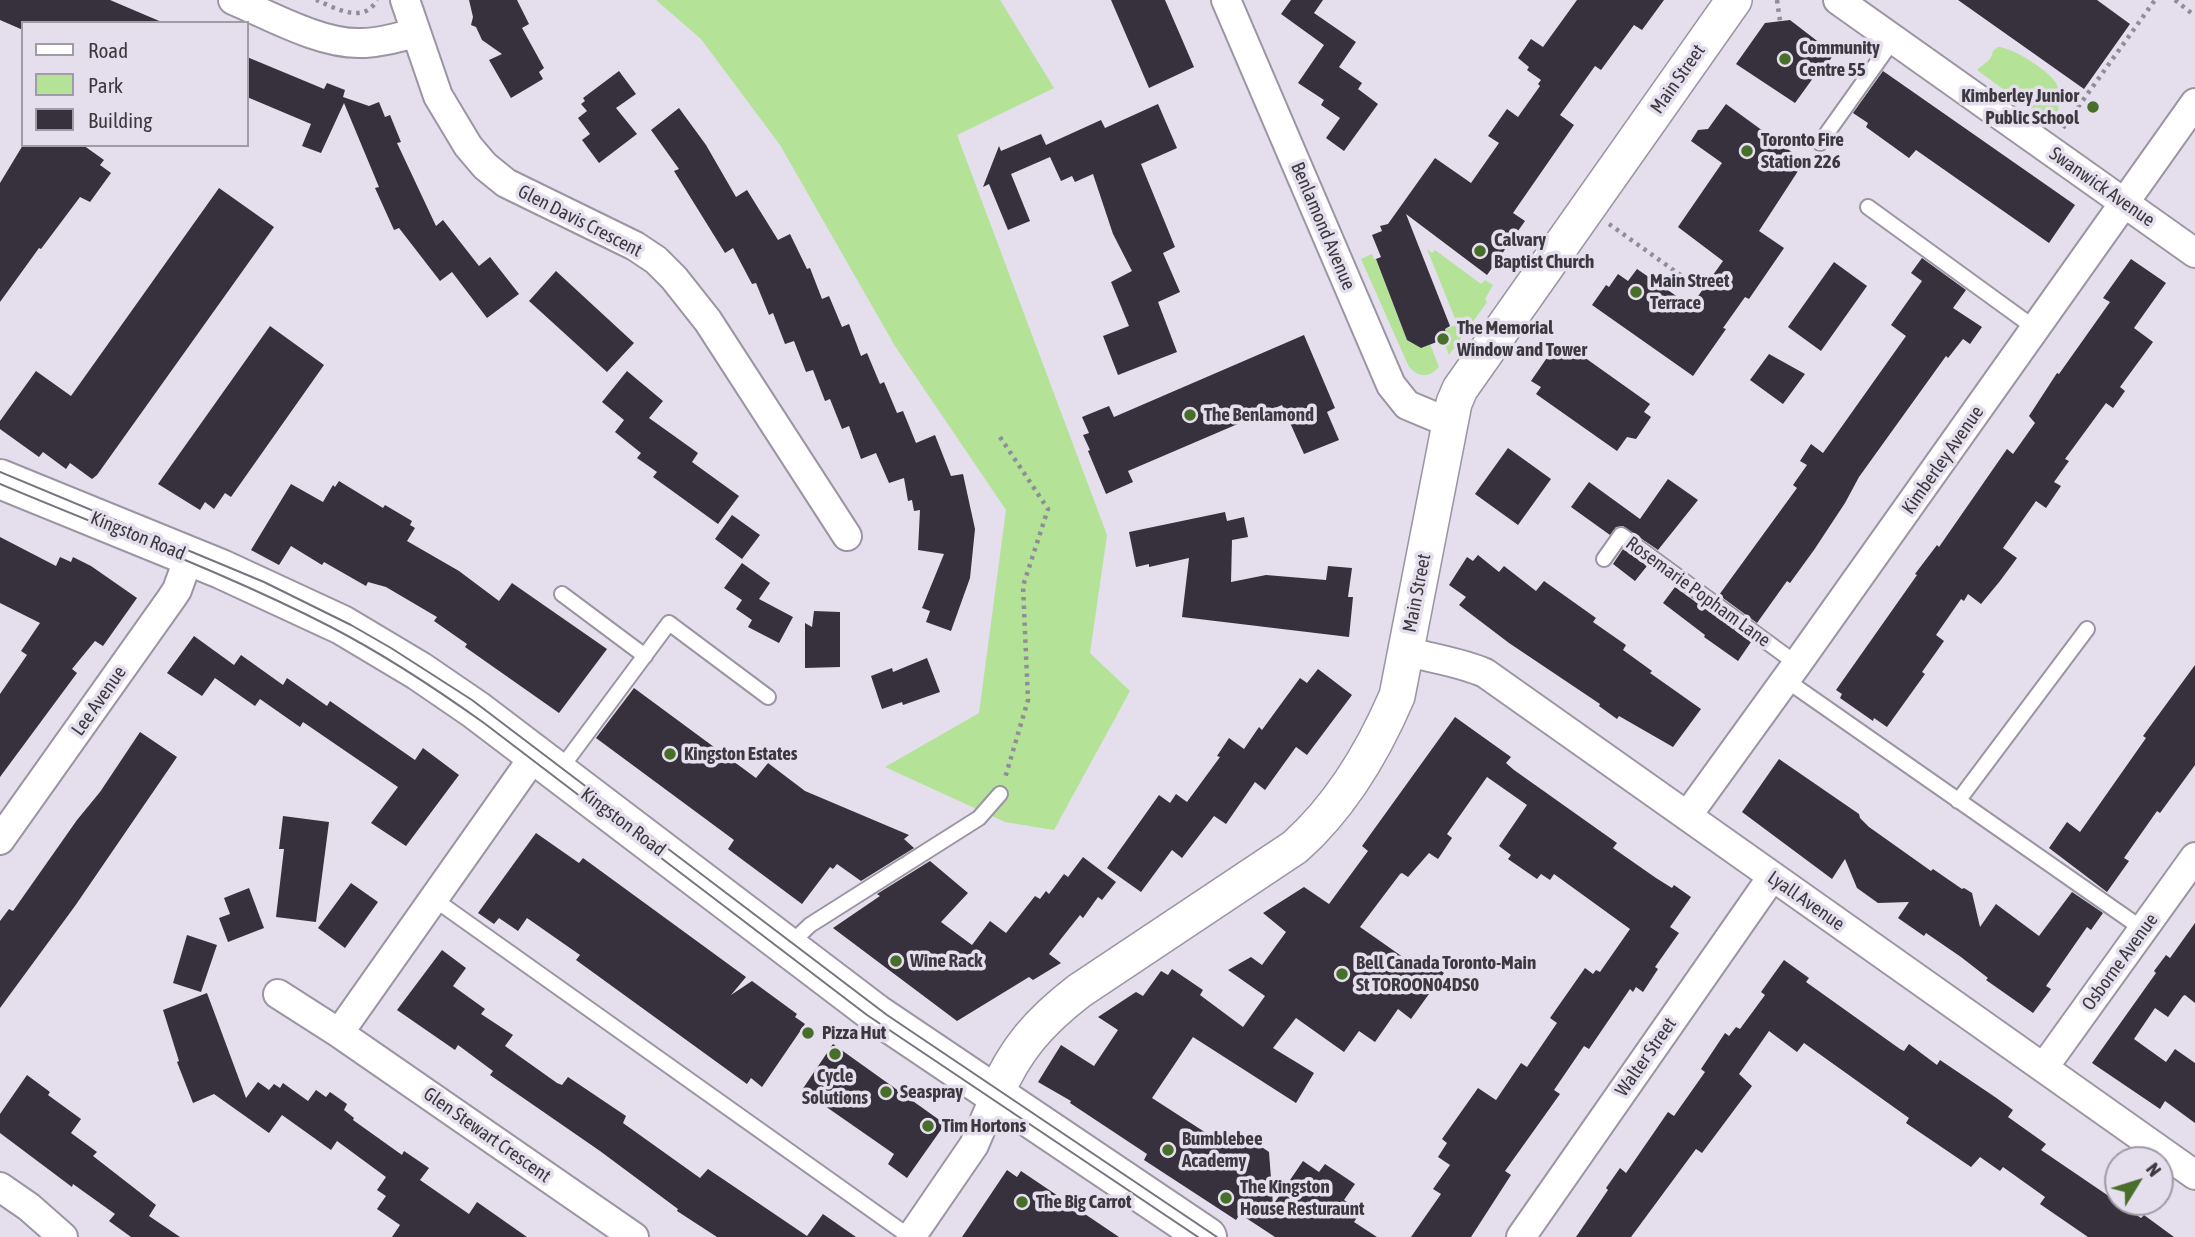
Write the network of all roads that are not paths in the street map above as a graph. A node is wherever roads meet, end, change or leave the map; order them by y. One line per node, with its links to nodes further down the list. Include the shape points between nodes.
1 (233, 0): 6 (street, via 320,36 351,43)
2 (405, 0): 6 (street, Glen Davis Crescent)
3 (1226, 0): 14 (street, Benlamond Avenue, via 1391,385 1407,405)
4 (1734, 0): 14 (street, Main Street, via 1460,389)
5 (1838, 0): 7 (street, Swanwick Avenue)
6 (416, 33): 16 (street, Glen Davis Crescent, via 445,111 485,166 521,192 635,246 656,260 690,296)
7 (1894, 39): 9 (lane); 10 (street, Swanwick Avenue)
8 (2195, 103): 10 (street, Kimberley Avenue)
9 (1821, 143)
10 (2125, 203): 12 (street, Swanwick Avenue); 13 (street, Kimberley Avenue)
11 (1868, 207): 13 (lane)
12 (2195, 253)
13 (2036, 329): 23 (street, Kimberley Avenue)
14 (1450, 423): 21 (street, Main Street)
15 (0, 479): 17 (main road, Kingston Road)
16 (846, 536)
17 (189, 557): 25 (main road, Kingston Road, via 342,625 419,671); 29 (street, Lee Avenue, via 172,599)
18 (1604, 559): 23 (lane, Rosemarie Popham Lane, via 1622,535)
19 (562, 594): 22 (lane)
20 (2087, 629): 27 (lane)
21 (1406, 651): 28 (street, Lyall Avenue, via 1485,673); 38 (street, Main Street, via 1397,696 1382,733 1316,828 1295,847 1048,1015 1012,1060)
22 (645, 656): 24 (lane, via 669,624); 25 (lane)
23 (1792, 672): 27 (lane); 28 (street, Kimberley Avenue)
24 (768, 696)
25 (546, 764): 32 (street); 34 (main road, Kingston Road)
26 (1000, 794): 34 (lane, via 979,818 810,925)
27 (1958, 801): 33 (lane)
28 (1688, 816): 31 (street, Lyall Avenue)
29 (0, 840)
30 (2195, 857): 33 (street, Osborne Avenue)
31 (1772, 877): 37 (street, Lyall Avenue); 45 (street, Walter Street)
32 (434, 899): 36 (street); 43 (lane)
33 (2144, 930): 37 (street, Osborne Avenue)
34 (786, 948): 38 (main road, Kingston Road)
35 (278, 994): 36 (street, Glen Stewart Crescent)
36 (339, 1033): 42 (street, Glen Stewart Crescent)
37 (2044, 1067): 39 (street, Lyall Avenue)
38 (995, 1096): 43 (street, via 974,1145); 44 (main road, Kingston Road)
39 (2195, 1175)
40 (0, 1187): 41 (street)
41 (63, 1237)
42 (634, 1237)
43 (911, 1237)
44 (1207, 1237)
45 (1521, 1237)

